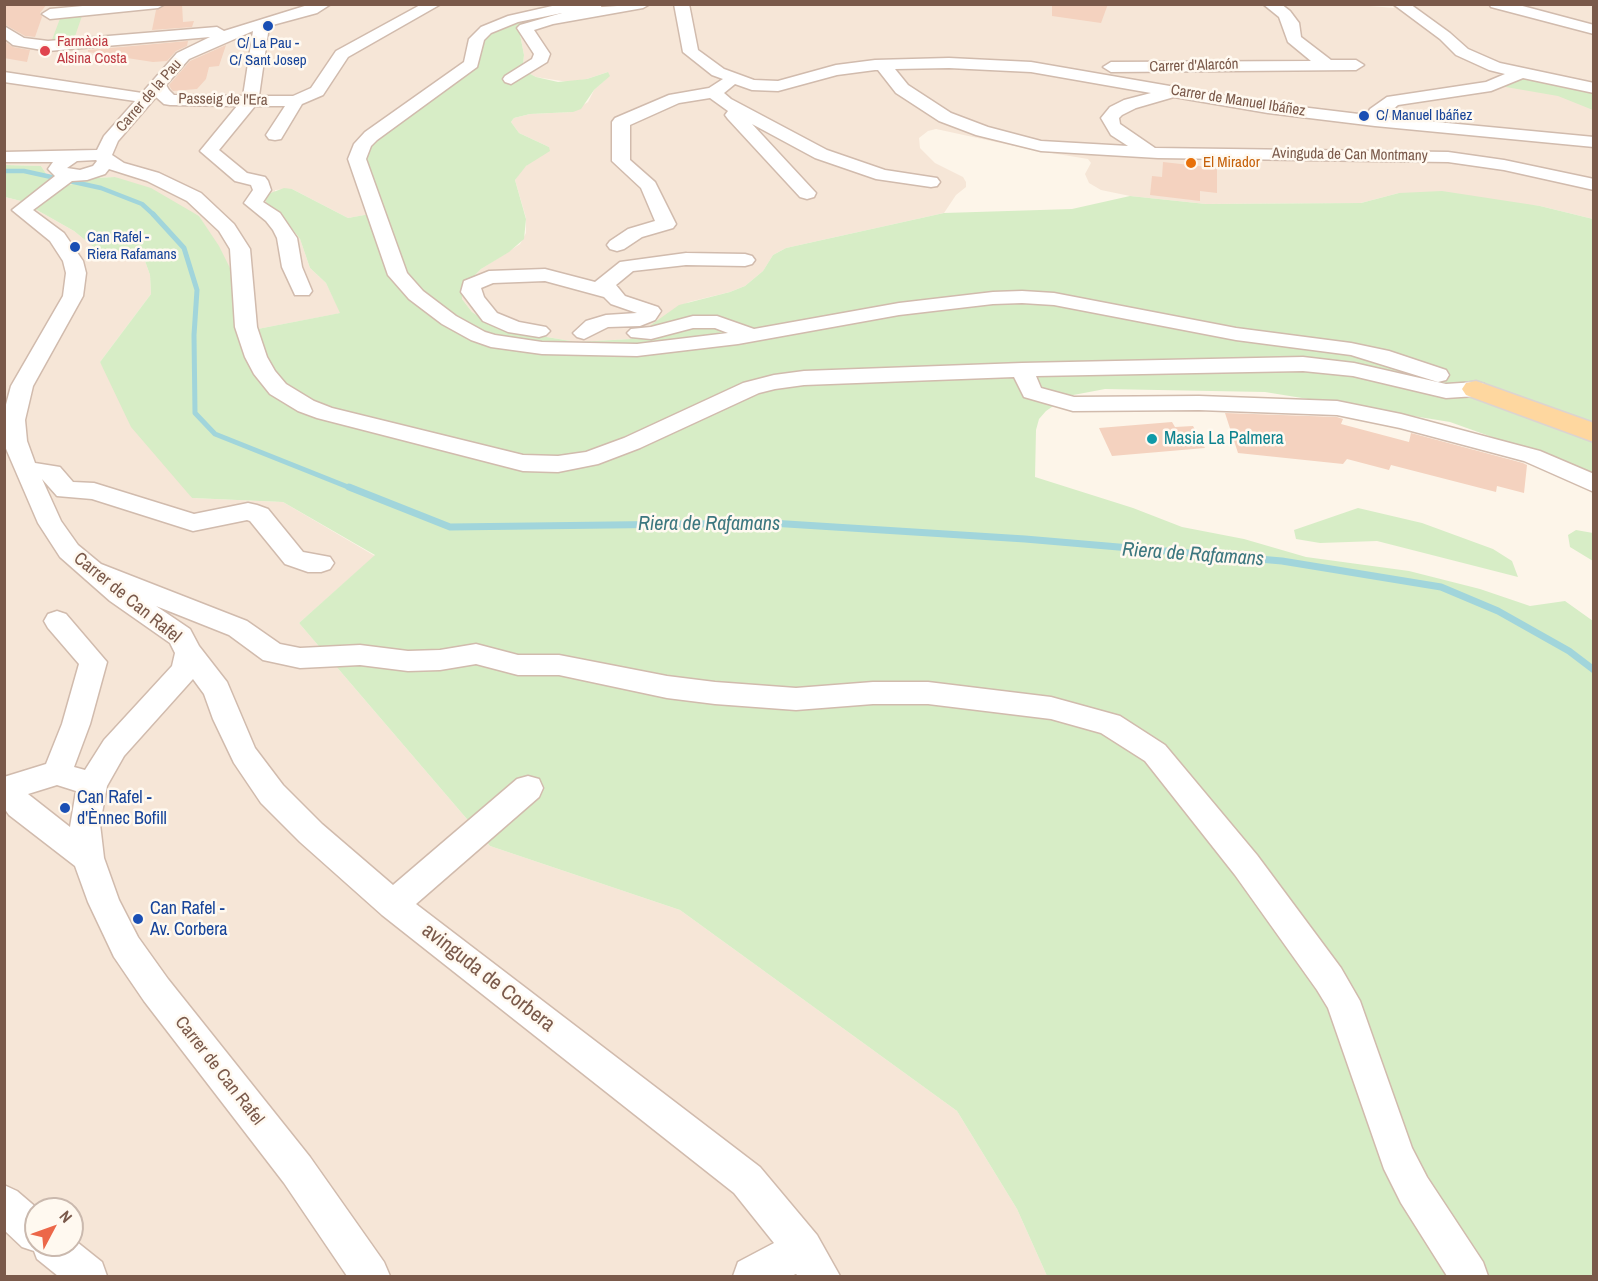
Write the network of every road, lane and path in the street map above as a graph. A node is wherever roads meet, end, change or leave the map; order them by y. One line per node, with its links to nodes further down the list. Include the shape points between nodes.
1 (324, 4): 10 (street, Carrer de la Pau)
2 (434, 4): 29 (street, via 342,54 317,91)
3 (595, 4): 53 (street, via 541,12 486,30 477,39 471,64 363,144 357,159 398,275 416,295 449,320 478,336 502,343 637,350)
4 (643, 4): 21 (street, via 525,28 542,54 539,62)
5 (681, 4): 22 (street, via 691,52)
6 (1270, 4): 17 (street, via 1285,14 1294,39)
7 (1400, 4): 19 (street, via 1462,52 1495,67)
8 (1496, 4): 14 (street)
9 (150, 16): 11 (street); 11 (street, via 62,46); 13 (street)
10 (262, 23): 13 (street, Carrer de la Pau); 28 (street)
11 (46, 24): 12 (street, via 19,42)
12 (4, 30)
13 (238, 30): 23 (street, Carrer de la Pau, via 190,52)
14 (1593, 30)
15 (883, 65): 18 (street, Carrer de Manuel Ibáñez); 22 (street, via 836,70 777,86); 37 (street, Avinguda de Can Montmany, via 891,78 916,100 966,126 1041,146)
16 (1356, 65): 17 (street, Carrer d'Alarcón)
17 (1327, 66): 18 (street, Carrer d'Alarcón)
18 (1031, 67): 25 (street, Carrer de Manuel Ibáñez)
19 (1521, 73): 24 (street); 31 (street, via 1491,86 1393,101 1376,113)
20 (6, 76): 27 (street, via 87,101)
21 (511, 79)
22 (735, 80): 26 (street)
23 (158, 85): 27 (street, Carrer de la Pau); 28 (street, Passeig de l'Era, via 170,100)
24 (1593, 88)
25 (1173, 91): 31 (street, Carrer de Manuel Ibáñez); 37 (street, via 1130,104 1110,118 1117,132)
26 (714, 92): 30 (street); 48 (street, via 675,99 621,122 621,161 649,186 666,224 635,233)
27 (144, 99): 42 (street, Carrer de la Pau)
28 (250, 101): 29 (street, Passeig de l'Era); 50 (street, via 209,151 241,177 259,181 262,190 253,202 273,217 287,238 292,267)
29 (296, 101): 33 (street)
30 (730, 106): 44 (street, via 847,165); 46 (street, via 729,110)
31 (1375, 121): 32 (street, Carrer de Manuel Ibáñez)
32 (1437, 127): 35 (street, Carrer de Manuel Ibáñez); 36 (street, Avinguda de Can Montmany)
33 (275, 135)
34 (4, 142): 41 (street, via 27,150)
35 (1593, 142)
36 (1466, 146): 40 (street, Avinguda de Can Montmany, via 1460,154); 43 (street, Avinguda de Can Montmany)
37 (1151, 153): 40 (street, Avinguda de Can Montmany)
38 (79, 155): 41 (street); 42 (street); 42 (street)
39 (4, 157): 41 (street)
40 (1448, 157): 43 (street, Avinguda de Can Montmany)
41 (34, 158): 42 (street)
42 (90, 165): 47 (street, Carrer de la Pau); 54 (street, via 153,177 194,197 227,228 240,249 246,327 256,357 278,389 325,414 493,457 542,465 590,459 725,398 774,382 877,374)
43 (1504, 165): 45 (street, Avinguda de Can Montmany)
44 (931, 182)
45 (1593, 185)
46 (807, 193)
47 (21, 205): 57 (street, Carrer de Can Rafel, via 57,237 70,255 76,273 73,297 30,369 16,403 15,441)
48 (618, 245)
49 (745, 260): 51 (street, via 686,259 627,266 604,284)
50 (302, 291)
51 (610, 292): 52 (street, via 618,300 651,311 640,320 606,321); 52 (street, via 544,275 489,277 471,285 471,292 484,311 500,323 529,331)
52 (584, 333): 53 (street, via 651,333 693,322 717,322)
53 (756, 335): 55 (street, via 899,309 1012,297 1054,298 1224,332 1351,349)
54 (1022, 370): 55 (street, via 1304,364 1342,368 1446,391); 58 (street, via 1032,392 1073,404 1337,408 1532,456)
55 (1476, 389): 56 (main road)
56 (1593, 433)
57 (25, 469): 59 (street, via 52,473 66,490 94,490 193,523 248,511 259,515 294,558); 60 (street, Carrer de Can Rafel, via 50,523 69,551)
58 (1593, 484)
59 (321, 563)
60 (88, 569): 62 (street, Carrer de Can Rafel, via 180,636); 76 (street, via 238,628 273,653 300,658 360,655 408,661 476,654 518,664 559,665 715,693 796,699 928,693 1051,708 1110,724 1155,753 1253,874 1329,978 1343,1001 1397,1156)
61 (57, 621): 63 (street, via 93,662)
62 (189, 653): 64 (street, Carrer de Can Rafel, via 185,670 114,748); 68 (street, avinguda de Corbera, via 218,690 226,719 244,755 272,794)
63 (57, 773): 64 (street); 66 (street)
64 (92, 784): 67 (street, Carrer de Can Rafel, via 85,824)
65 (528, 788): 68 (street)
66 (6, 789): 67 (street, via 20,806)
67 (88, 858): 74 (street, Carrer de Can Rafel, via 126,947 297,1170)
68 (393, 906): 72 (street, avinguda de Corbera, via 747,1180)
69 (4, 1204): 70 (street)
70 (24, 1222)
71 (65, 1257): 73 (street)
72 (812, 1263): 75 (street)
73 (88, 1276)
74 (370, 1276)
75 (752, 1276)
76 (1469, 1276)

